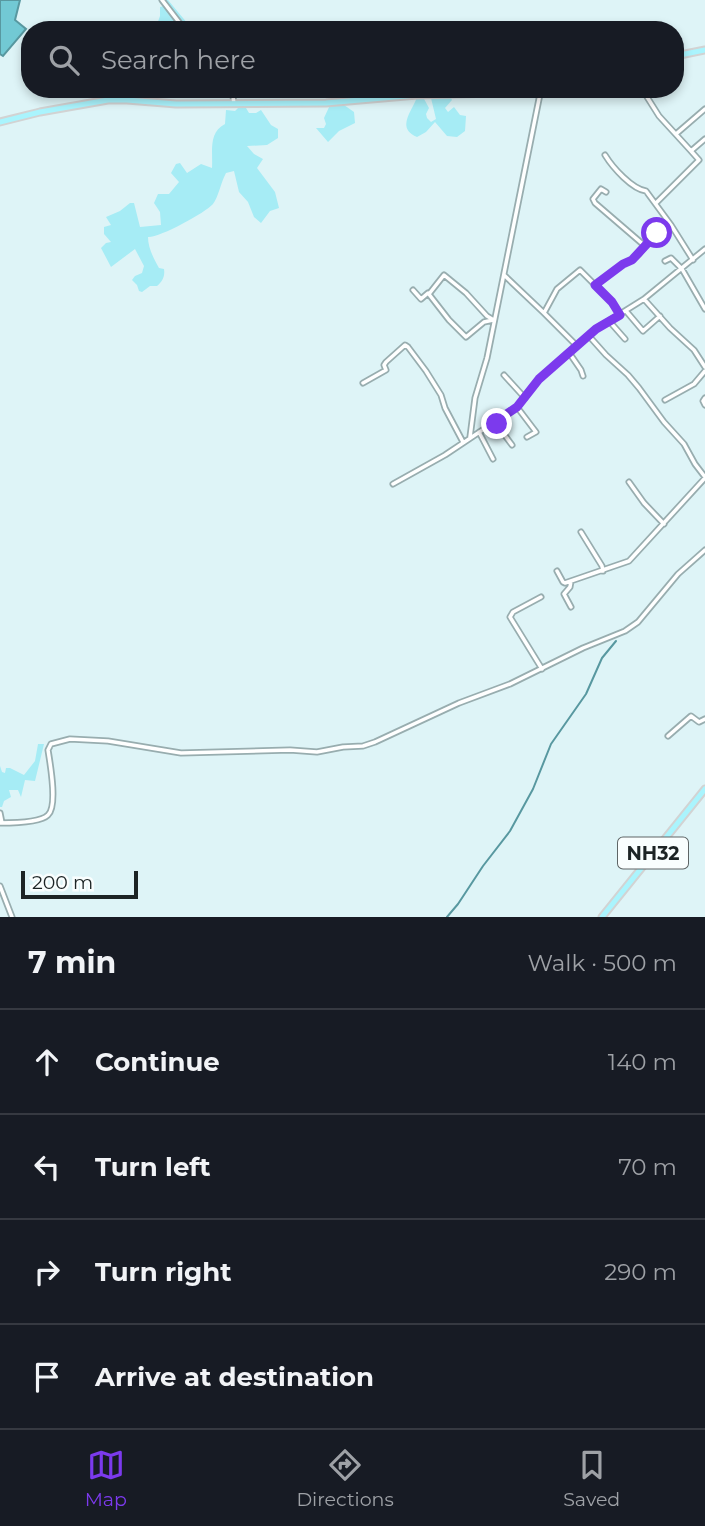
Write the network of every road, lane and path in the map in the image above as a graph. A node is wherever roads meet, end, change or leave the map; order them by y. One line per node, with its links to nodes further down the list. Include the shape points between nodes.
1 (162, 0): 2 (street)
2 (178, 21)
3 (704, 52): 4 (main road)
4 (684, 55)
5 (233, 98): 9 (street)
6 (385, 98): 9 (main road)
7 (539, 98): 24 (street)
8 (648, 98): 12 (street)
9 (234, 104): 11 (main road, via 108,100)
10 (705, 109): 12 (street)
11 (0, 122)
12 (676, 134): 14 (street)
13 (705, 139): 14 (street)
14 (691, 151): 17 (street, via 699,160)
15 (605, 155): 17 (street)
16 (606, 192): 19 (street, via 601,189 595,203)
17 (656, 203): 18 (street)
18 (671, 225): 19 (street); 21 (street)
19 (645, 246): 25 (street)
20 (705, 249): 21 (street)
21 (693, 260): 23 (street)
22 (665, 261): 23 (street, via 671,258)
23 (682, 269): 28 (street); 29 (street)
24 (503, 275): 31 (street); 34 (street)
25 (595, 285): 31 (street, via 580,270 556,289); 32 (street)
26 (413, 290): 27 (street, via 421,299)
27 (429, 294): 34 (street, via 466,337); 34 (street, via 444,275)
28 (645, 299): 30 (street); 33 (street)
29 (705, 309)
30 (626, 311): 32 (street); 33 (street, via 643,331)
31 (544, 313): 38 (street)
32 (620, 315): 35 (street)
33 (660, 316): 40 (street, via 694,350)
34 (493, 320): 52 (street)
35 (610, 321): 36 (street); 37 (street)
36 (589, 335): 38 (street); 56 (street, via 639,387)
37 (625, 339)
38 (577, 346): 39 (street)
39 (569, 354): 42 (street); 44 (street, via 539,379)
40 (705, 369): 46 (street, via 694,384)
41 (504, 375): 44 (street)
42 (583, 376)
43 (363, 383): 53 (street, via 386,370 386,362 405,345 441,395)
44 (525, 398): 48 (street)
45 (705, 398): 47 (street)
46 (665, 400)
47 (705, 405)
48 (517, 407): 49 (street); 51 (street, via 536,432)
49 (495, 422): 50 (street); 54 (street)
50 (479, 432): 52 (street); 55 (street)
51 (527, 437)
52 (470, 438): 53 (street)
53 (463, 442): 58 (street)
54 (512, 445)
55 (493, 460)
56 (705, 478): 59 (street)
57 (629, 482): 59 (street)
58 (393, 484)
59 (664, 524): 63 (street, via 629,561)
60 (581, 532): 63 (street)
61 (705, 550): 67 (street, via 638,622)
62 (556, 570): 64 (street, via 563,582)
63 (603, 570): 64 (street)
64 (571, 581): 66 (street, via 564,594)
65 (541, 597): 67 (street, via 510,617)
66 (571, 607)
67 (542, 669): 72 (street, via 363,746 317,752 181,753 89,739 58,741 48,750 51,812 41,819)
68 (705, 719): 69 (street, via 699,722 691,716)
69 (668, 736)
70 (705, 789): 75 (main road, NH32)
71 (0, 813): 72 (street)
72 (1, 823)
73 (0, 886): 74 (street)
74 (12, 917)
75 (602, 917)

